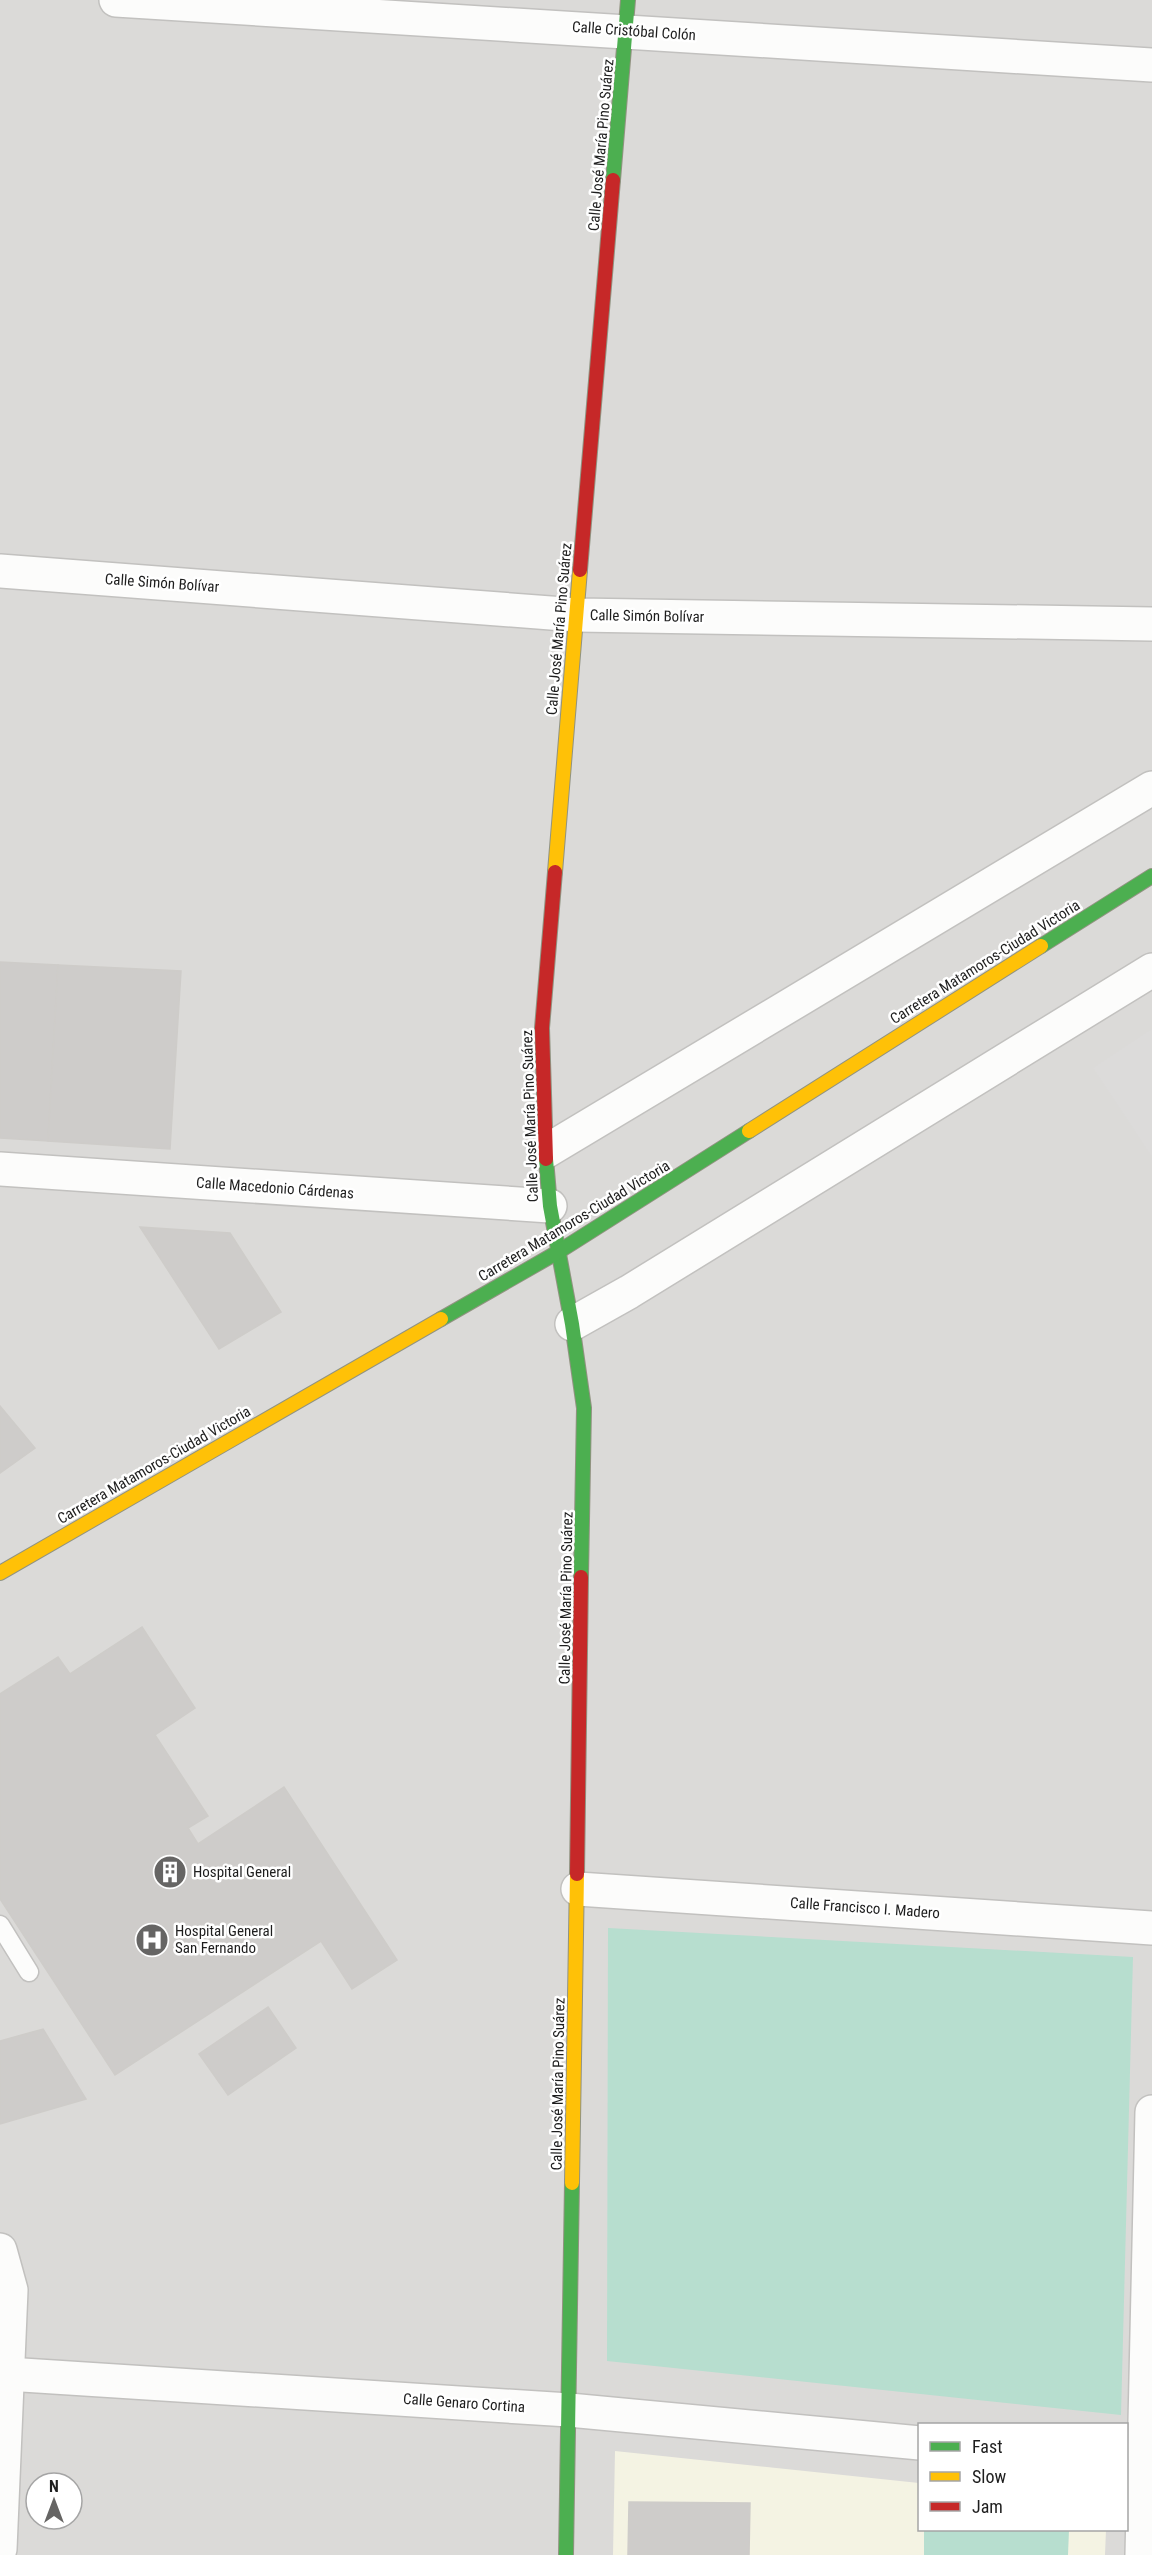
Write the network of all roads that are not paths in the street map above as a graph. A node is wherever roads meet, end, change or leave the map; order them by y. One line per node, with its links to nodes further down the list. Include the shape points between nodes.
1 (116, 0): 2 (street, Calle Cristóbal Colón)
2 (166, 2): 3 (street, Calle Cristóbal Colón)
3 (628, 15): 4 (street, Calle Cristóbal Colón); 6 (street, Calle José María Pino Suárez)
4 (1152, 64)
5 (0, 571): 6 (street, Calle Simón Bolívar)
6 (577, 615): 7 (street, Calle Simón Bolívar); 11 (street, Calle José María Pino Suárez, via 542,1028)
7 (1152, 624)
8 (1152, 788): 11 (street)
9 (1152, 876): 14 (street, Carretera Matamoros-Ciudad Victoria)
10 (1152, 969): 15 (street)
11 (545, 1152): 13 (street, Calle José María Pino Suárez)
12 (0, 1169): 13 (street, Calle Macedonio Cárdenas)
13 (550, 1206): 14 (street, Calle José María Pino Suárez)
14 (558, 1252): 15 (street, Calle José María Pino Suárez); 16 (street, Carretera Matamoros-Ciudad Victoria)
15 (572, 1324): 17 (street, Calle José María Pino Suárez, via 584,1408)
16 (0, 1573)
17 (578, 1888): 19 (street, Calle Francisco I. Madero); 24 (street, Calle José María Pino Suárez)
18 (0, 1925): 20 (lane)
19 (1152, 1928)
20 (29, 1972)
21 (1152, 2112): 26 (street)
22 (0, 2250): 23 (street, via 11,2290)
23 (7, 2374): 24 (street, Calle Genaro Cortina); 27 (street)
24 (569, 2410): 25 (street, Calle Genaro Cortina); 28 (street, Calle José María Pino Suárez)
25 (918, 2443)
26 (1141, 2464): 29 (street)
27 (0, 2549)
28 (566, 2555)
29 (1142, 2555)

